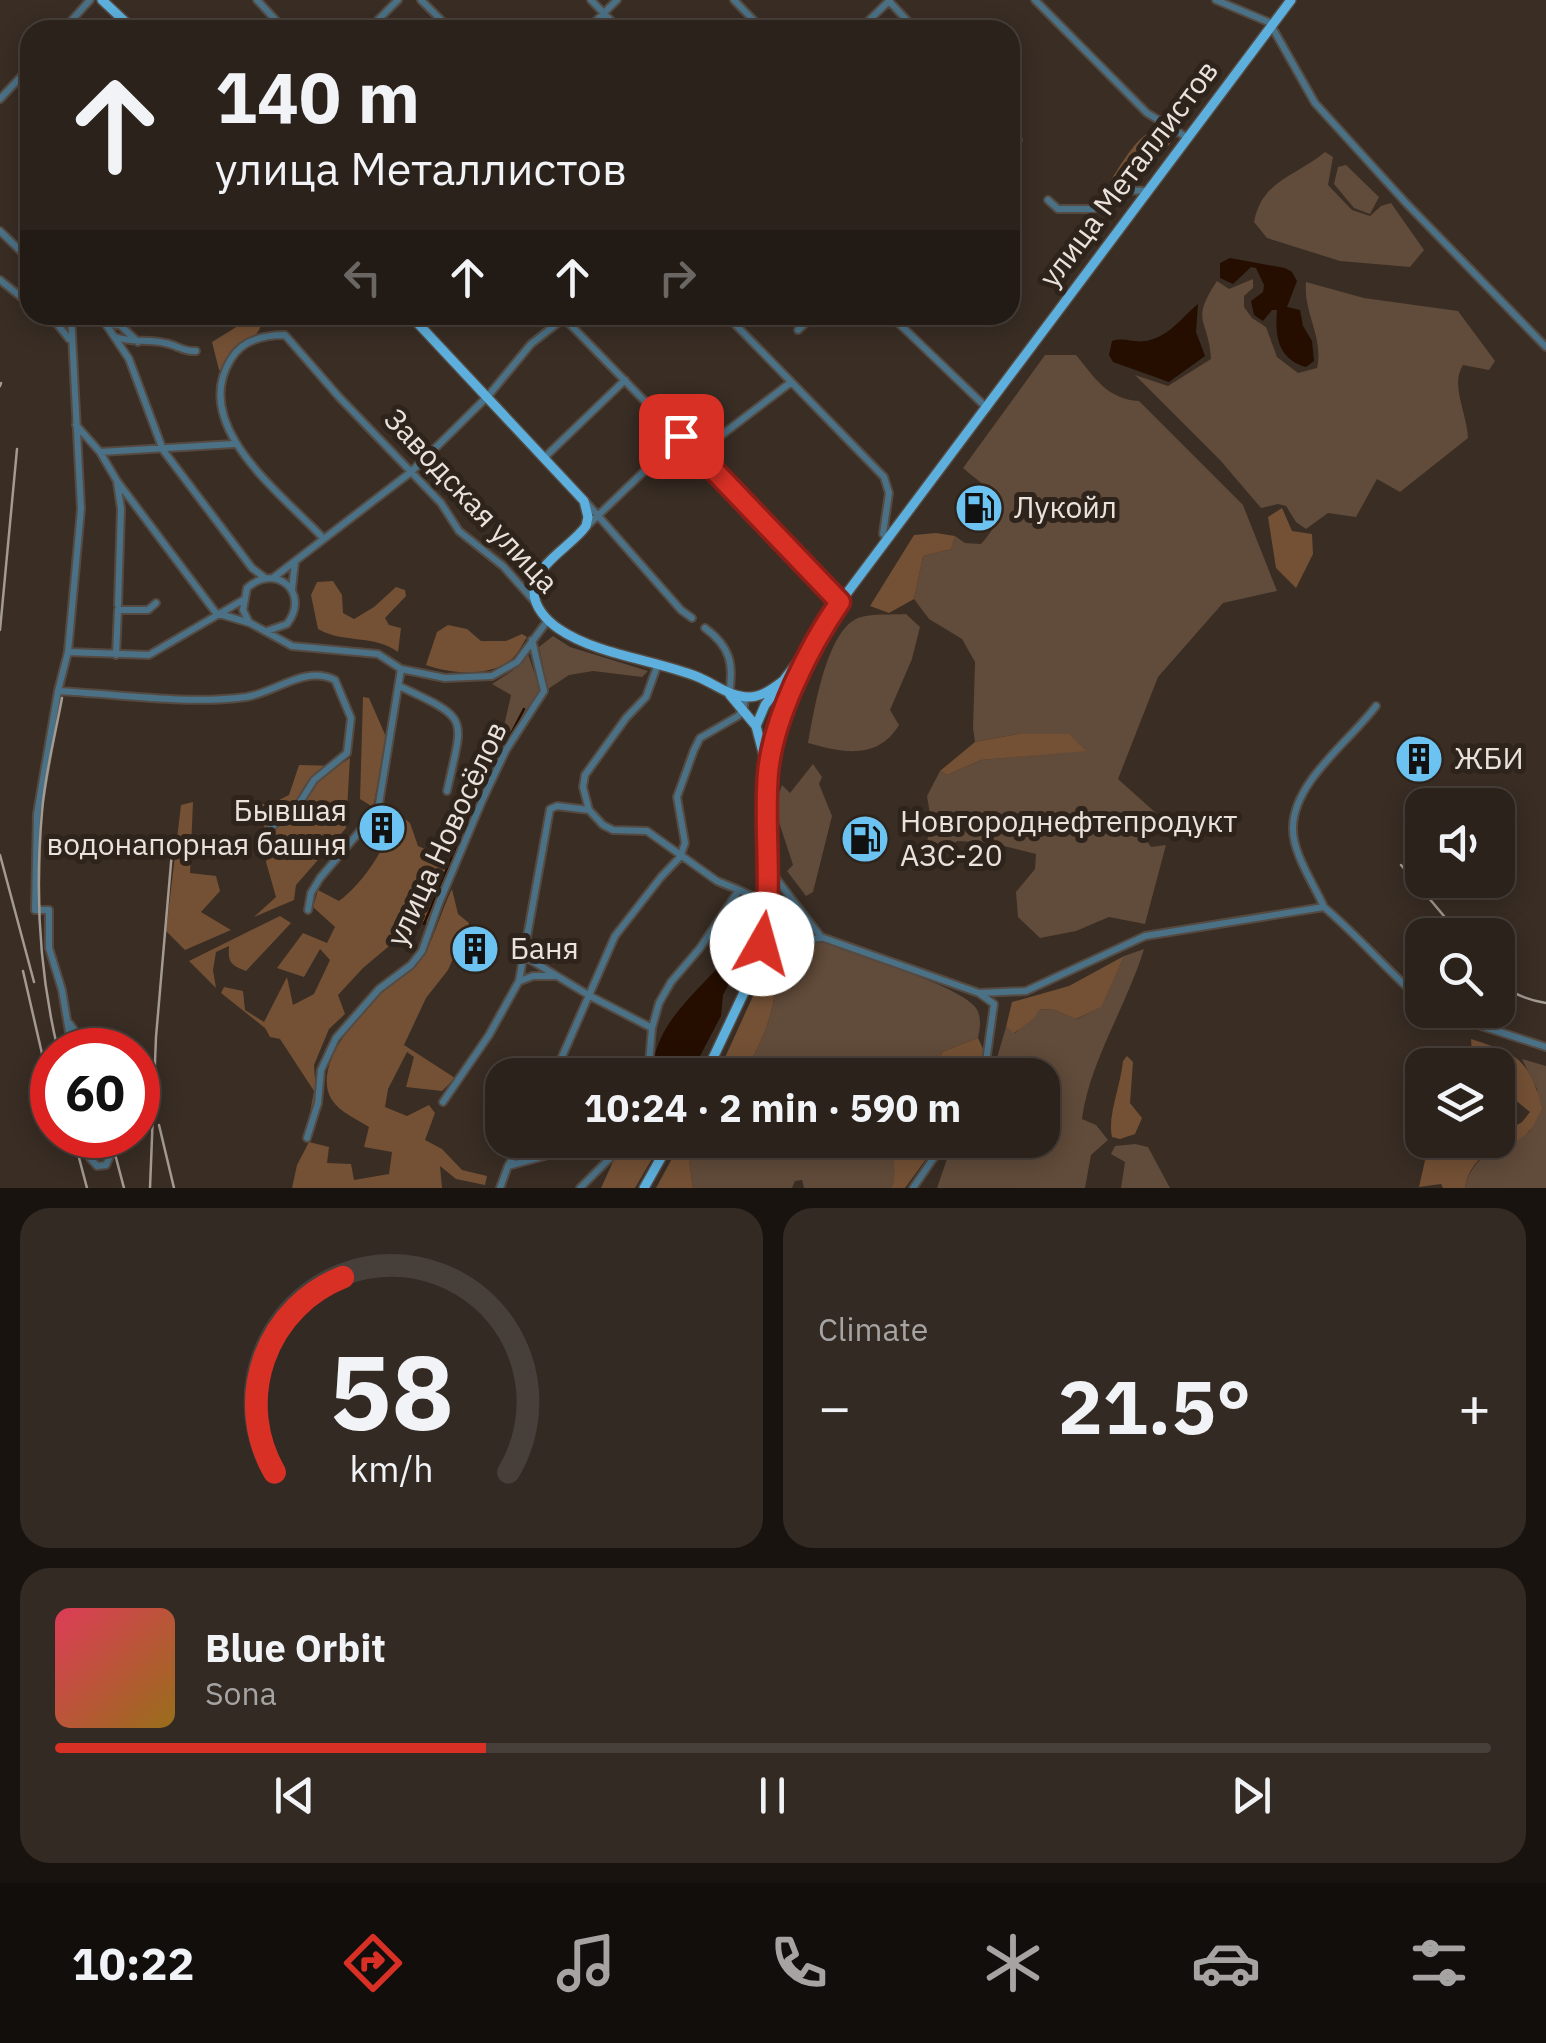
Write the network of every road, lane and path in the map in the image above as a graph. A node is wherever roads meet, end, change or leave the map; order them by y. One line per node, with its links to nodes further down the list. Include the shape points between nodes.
1 (90, 0): 14 (street)
2 (102, 0): 15 (main road)
3 (258, 0): 16 (street)
4 (398, 0): 17 (street)
5 (421, 0): 18 (street)
6 (590, 0): 13 (street)
7 (617, 0): 13 (street)
8 (734, 0): 21 (street)
9 (889, 0): 22 (street); 23 (street)
10 (1035, 0): 27 (street, via 1147,114)
11 (1216, 0): 24 (street)
12 (1291, 0): 24 (main road, улица Металлистов)
13 (604, 14): 19 (street); 20 (street)
14 (73, 20)
15 (123, 20)
16 (276, 20)
17 (378, 20)
18 (441, 20)
19 (598, 20)
20 (610, 20)
21 (753, 20)
22 (869, 20)
23 (907, 20)
24 (1272, 24): 27 (main road, улица Металлистов); 48 (street, via 1315,103)
25 (20, 77): 26 (street)
26 (0, 99)
27 (1188, 138): 28 (main road, улица Металлистов)
28 (1148, 191): 29 (street, via 1120,190 1093,209 1058,208); 53 (main road, улица Металлистов)
29 (1048, 200)
30 (0, 231): 31 (street)
31 (20, 250)
32 (0, 280): 33 (street)
33 (20, 296)
34 (58, 325): 46 (street)
35 (71, 325): 46 (street)
36 (106, 325): 45 (street)
37 (120, 325): 47 (street)
38 (420, 325): 52 (main road)
39 (553, 325): 52 (street)
40 (573, 325): 50 (street)
41 (735, 325): 51 (street)
42 (803, 325): 44 (street)
43 (900, 325): 53 (street)
44 (798, 330)
45 (114, 336): 47 (street); 57 (street, via 130,359)
46 (70, 340): 54 (street)
47 (139, 343): 49 (street)
48 (1546, 347)
49 (196, 351)
50 (625, 380): 55 (street); 60 (street)
51 (790, 383): 59 (street); 67 (street, via 884,477)
52 (488, 396): 60 (main road); 61 (street)
53 (988, 409): 67 (main road, улица Металлистов)
54 (75, 424): 58 (street); 88 (street, via 80,509)
55 (681, 436): 59 (street); 64 (street)
56 (234, 444): 57 (street); 61 (street, Заводская улица, via 218,401 233,355 268,334 285,335); 66 (street)
57 (163, 450): 58 (street); 69 (street)
58 (100, 452): 62 (street)
59 (698, 453): 74 (street)
60 (545, 457): 63 (main road)
61 (411, 472): 66 (street); 76 (street, Заводская улица, via 459,531)
62 (117, 481): 77 (street); 78 (street)
63 (581, 496): 64 (street); 65 (main road, via 588,516)
64 (599, 515): 65 (street); 79 (street)
65 (583, 530): 76 (main road, via 540,572)
66 (323, 538): 68 (street)
67 (889, 539): 74 (main road, улица Металлистов)
68 (296, 561): 70 (street); 72 (street)
69 (252, 568): 70 (street); 71 (street)
70 (269, 578): 71 (street); 72 (street)
71 (248, 588): 73 (street)
72 (292, 591): 82 (street, via 296,608)
73 (243, 600): 78 (street); 81 (street)
74 (840, 602): 85 (main road, улица Металлистов)
75 (156, 603): 77 (street, via 148,610)
76 (536, 603): 80 (main road, Заводская улица)
77 (118, 608): 89 (street)
78 (216, 613): 81 (street); 89 (street, via 149,655)
79 (692, 618)
80 (548, 620): 86 (street); 90 (main road, Заводская улица, via 579,638)
81 (250, 623): 84 (street)
82 (287, 624): 84 (street); 87 (street)
83 (706, 628): 95 (street, via 732,657)
84 (263, 630): 87 (street)
85 (819, 634): 92 (main road); 99 (main road, улица Металлистов)
86 (532, 640): 91 (street, via 517,662 492,676 444,678); 131 (street, улица Новосёлов, via 544,691 482,800 422,951 336,1038 321,1070)
87 (283, 643): 91 (street, via 378,654)
88 (68, 652): 89 (street); 94 (street)
89 (116, 655)
90 (658, 664): 95 (main road, Заводская улица); 102 (street, via 646,697 585,775)
91 (401, 669): 93 (street)
92 (783, 681): 96 (main road); 98 (main road, via 765,704)
93 (399, 686): 101 (street, via 454,714 460,727); 109 (street, via 378,810 320,878)
94 (58, 691): 103 (street, via 248,696 310,673 335,680 351,718 347,753); 120 (street, via 37,814 36,910 49,910 49,948)
95 (726, 692): 96 (main road, Заводская улица)
96 (744, 703): 98 (main road, Заводская улица); 104 (street, via 694,750 677,797 685,843)
97 (1376, 706): 108 (street, via 1311,778 1292,828)
98 (757, 730): 99 (main road); 100 (main road)
99 (777, 732): 100 (main road, улица Металлистов)
100 (767, 786): 105 (main road)
101 (447, 792)
102 (589, 810): 104 (street, via 613,830 647,830); 111 (street, via 550,809)
103 (271, 827)
104 (680, 857): 106 (street); 118 (street, via 616,936)
105 (768, 867): 107 (main road); 110 (street)
106 (739, 890): 107 (street); 123 (street, via 671,982)
107 (768, 903): 112 (main road)
108 (1324, 907): 115 (street); 117 (street, via 1145,936 1026,990)
109 (308, 910)
110 (821, 938): 112 (street, via 780,948); 116 (street)
111 (524, 956): 113 (street); 114 (street)
112 (756, 967): 128 (main road)
113 (557, 976): 114 (street); 118 (street)
114 (519, 982): 130 (street)
115 (1405, 986)
116 (978, 994): 117 (street); 119 (street)
117 (996, 994): 119 (street)
118 (590, 996): 123 (street); 126 (street)
119 (994, 1004): 129 (street)
120 (70, 1022): 121 (street); 122 (street)
121 (70, 1028)
122 (74, 1028)
123 (652, 1028): 127 (street)
124 (1487, 1028): 125 (street)
125 (1546, 1047)
126 (562, 1058)
127 (649, 1058)
128 (714, 1058)
129 (987, 1058)
130 (444, 1102)
131 (307, 1138)
132 (90, 1158): 133 (street, via 97,1166)
133 (109, 1158)
134 (513, 1158): 139 (street)
135 (540, 1158): 139 (street)
136 (610, 1158): 141 (street)
137 (661, 1158): 142 (main road)
138 (934, 1158): 143 (street)
139 (508, 1166): 140 (street)
140 (500, 1188)
141 (580, 1188)
142 (644, 1188)
143 (913, 1188)

